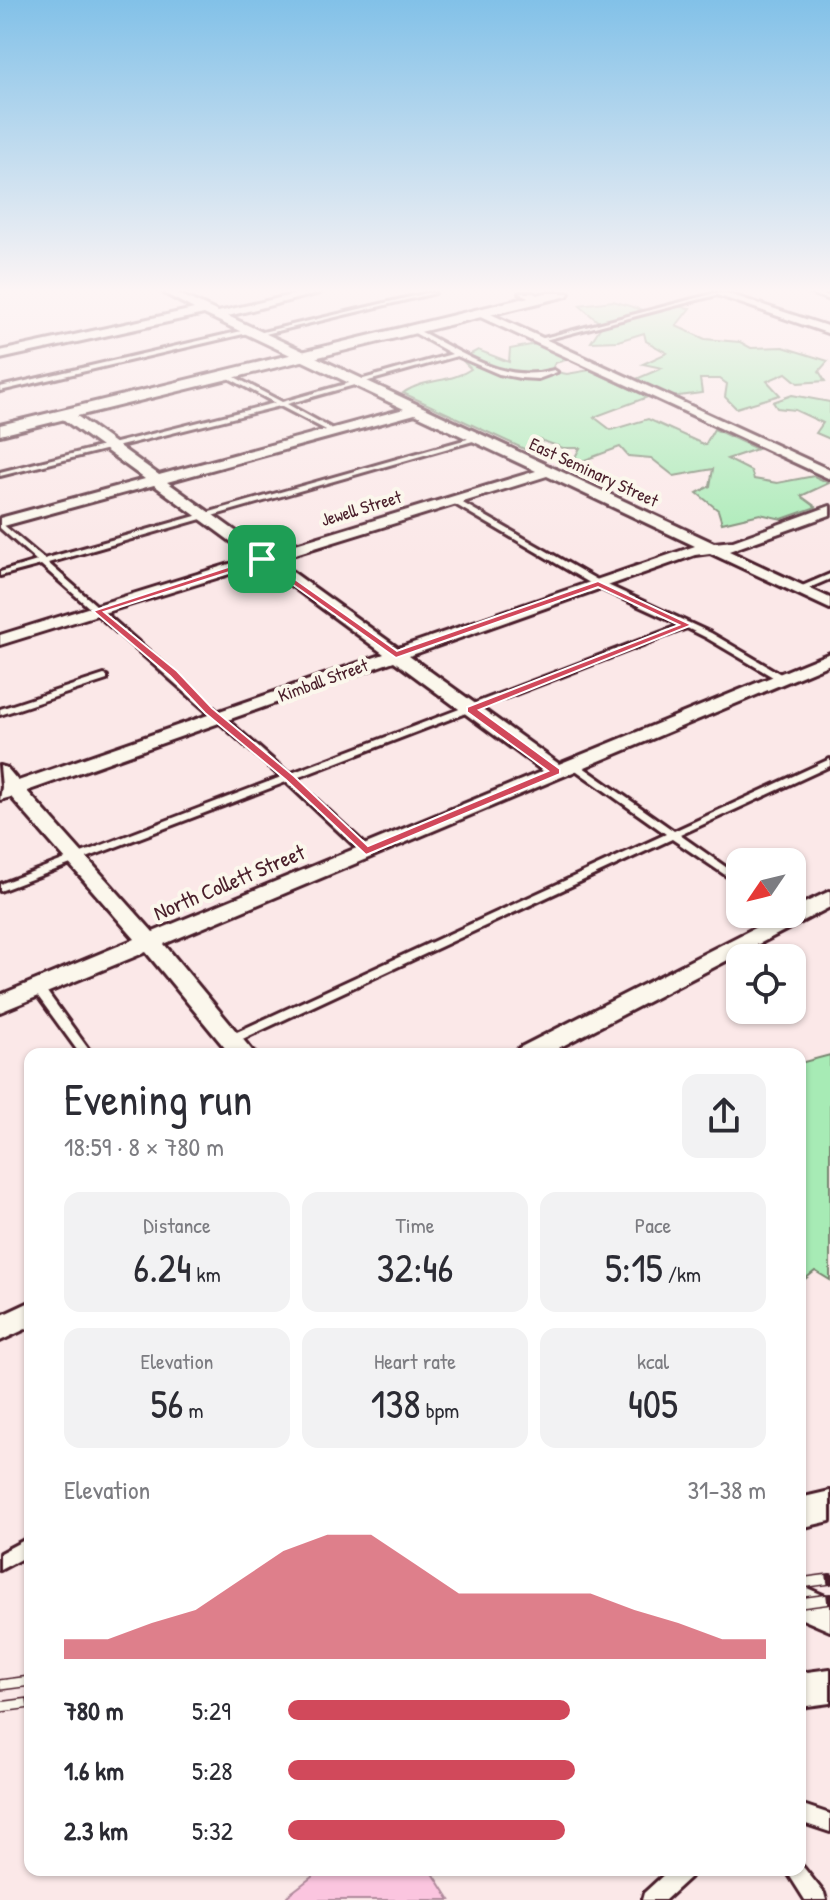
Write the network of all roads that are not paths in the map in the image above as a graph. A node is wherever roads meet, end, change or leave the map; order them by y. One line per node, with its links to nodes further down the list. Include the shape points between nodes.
1 (33, 382): 7 (lane)
2 (199, 382): 10 (street)
3 (239, 382): 8 (lane)
4 (355, 382): 8 (lane)
5 (358, 382): 9 (street, East Seminary Street)
6 (629, 382): 17 (street)
7 (0, 389)
8 (280, 404): 12 (lane); 14 (lane)
9 (418, 409): 12 (street); 13 (street, East Seminary Street)
10 (65, 414): 11 (street); 14 (street)
11 (0, 430)
12 (334, 432): 18 (street)
13 (478, 438): 15 (street, East Seminary Street); 21 (lane)
14 (108, 446): 16 (lane); 18 (street)
15 (550, 471): 19 (street, Jewell Street); 23 (street, East Seminary Street)
16 (0, 474)
17 (830, 475)
18 (156, 481): 21 (street); 22 (street)
19 (454, 500): 24 (street, Jewell Street); 28 (lane)
20 (830, 510): 23 (street, Kimball Street, via 736,545)
21 (205, 517): 24 (street); 25 (lane)
22 (0, 524): 25 (lane)
23 (712, 548): 28 (street, Kimball Street); 29 (street, East Seminary Street)
24 (262, 559): 31 (street, Jewell Street); 34 (street)
25 (42, 562): 26 (lane); 31 (lane)
26 (0, 574)
27 (830, 576): 29 (lane)
28 (598, 584): 32 (lane); 34 (street, Kimball Street)
29 (799, 589): 30 (street, East Seminary Street)
30 (830, 604)
31 (97, 611): 33 (street, Jewell Street); 40 (lane, via 173,673)
32 (688, 625): 37 (lane); 38 (lane)
33 (0, 640)
34 (396, 655): 38 (street); 40 (street, Kimball Street)
35 (830, 658): 37 (street, North Collett Street)
36 (104, 678): 39 (lane)
37 (781, 678): 42 (street, North Collett Street)
38 (471, 709): 42 (street); 44 (lane)
39 (0, 712)
40 (217, 718): 44 (lane); 45 (street, Kimball Street)
41 (830, 762): 46 (lane)
42 (564, 768): 46 (lane); 47 (street, North Collett Street)
43 (0, 772): 45 (street)
44 (290, 778): 47 (lane); 48 (lane)
45 (8, 792): 48 (street)
46 (675, 836): 49 (lane); 57 (lane)
47 (366, 851): 54 (street, North Collett Street)
48 (77, 859): 50 (lane); 54 (street)
49 (726, 872)
50 (0, 888)
51 (830, 898): 52 (street)
52 (806, 908)
53 (765, 928): 59 (street)
54 (149, 941): 55 (street, North Collett Street); 57 (street)
55 (38, 988): 56 (street, North Collett Street); 58 (lane)
56 (0, 1004)
57 (237, 1047)
58 (82, 1048)
59 (538, 1048)
60 (24, 1317): 61 (street)
61 (0, 1329)
62 (830, 1506): 63 (street)
63 (806, 1512)
64 (24, 1548): 65 (lane)
65 (0, 1562)
66 (806, 1604): 67 (street)
67 (830, 1615)
68 (830, 1686): 69 (street)
69 (806, 1689)
70 (806, 1815): 71 (lane)
71 (830, 1823)
72 (677, 1876): 74 (lane)
73 (799, 1876): 75 (lane)
74 (651, 1900)
75 (817, 1900)

